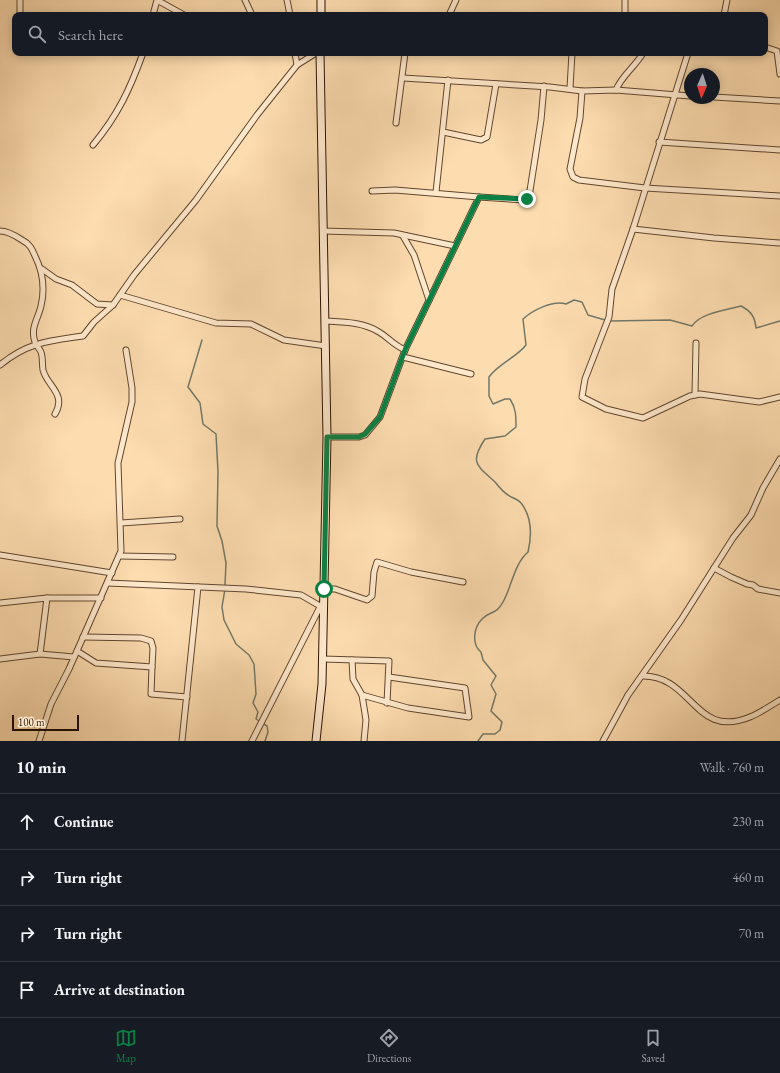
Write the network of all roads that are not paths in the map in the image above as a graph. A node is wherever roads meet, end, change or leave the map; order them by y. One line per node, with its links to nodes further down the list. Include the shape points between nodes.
1 (20, 0): 9 (street)
2 (157, 0): 10 (street); 11 (street)
3 (245, 0): 12 (street)
4 (287, 0): 13 (street)
5 (321, 0): 14 (main road)
6 (456, 0): 15 (street)
7 (625, 0): 16 (street)
8 (727, 0): 17 (street)
9 (20, 12)
10 (154, 12)
11 (179, 12)
12 (251, 12)
13 (289, 12)
14 (321, 12)
15 (450, 12)
16 (625, 12)
17 (725, 12)
18 (768, 49): 28 (street, via 777,51)
19 (142, 56): 43 (street, via 124,101)
20 (296, 56): 27 (street)
21 (311, 56): 27 (street)
22 (320, 56): 52 (main road)
23 (405, 56): 29 (street)
24 (572, 56): 33 (street)
25 (641, 56): 35 (street, via 634,68 623,76)
26 (687, 56): 36 (street)
27 (297, 65): 57 (street, via 257,115 196,200)
28 (780, 74)
29 (403, 78): 30 (street); 40 (street)
30 (448, 80): 31 (street); 41 (street)
31 (496, 84): 32 (street); 41 (street, via 488,137 481,140)
32 (544, 86): 33 (street); 49 (street, via 529,197 525,200)
33 (570, 88): 34 (street)
34 (582, 90): 35 (street); 45 (street, via 571,174 579,180)
35 (616, 90): 36 (street)
36 (674, 95): 37 (street); 42 (street)
37 (684, 96)
38 (720, 97): 39 (street)
39 (780, 102)
40 (396, 123)
41 (443, 132): 47 (street)
42 (659, 142): 44 (street); 45 (street)
43 (93, 145)
44 (780, 150)
45 (645, 188): 48 (street); 50 (street)
46 (372, 191): 47 (street)
47 (436, 192): 49 (street)
48 (780, 196)
49 (479, 197): 55 (street)
50 (633, 229): 54 (street); 69 (street, via 612,289 609,317 585,379 582,397 606,409 643,418)
51 (0, 231): 56 (street, via 12,234 30,244)
52 (323, 231): 53 (street, via 394,233); 60 (main road)
53 (403, 236): 55 (street); 58 (street, via 414,254)
54 (780, 243)
55 (455, 246): 58 (street)
56 (42, 269): 59 (street, via 56,279 72,285 97,304); 62 (street, via 43,291 41,306 34,323)
57 (120, 295): 59 (street); 63 (street, via 216,323 251,324 284,340)
58 (429, 300): 65 (street)
59 (113, 305): 62 (street, via 83,336)
60 (325, 321): 63 (main road); 65 (street, via 357,324 378,331 394,345)
61 (696, 343): 69 (street)
62 (35, 344): 67 (street, via 15,352); 71 (street, via 40,350 45,374 56,389 58,410)
63 (326, 346): 72 (main road)
64 (126, 350): 75 (street, via 132,402 118,463)
65 (405, 350): 66 (street)
66 (403, 357): 68 (street); 72 (street, via 380,417 365,434 359,437)
67 (0, 365)
68 (471, 374)
69 (695, 395): 70 (street, via 714,395 759,402)
70 (780, 397)
71 (55, 414)
72 (327, 437): 84 (main road)
73 (780, 459): 79 (street, via 762,488 751,515)
74 (180, 519): 75 (street)
75 (121, 523): 77 (street)
76 (0, 555): 80 (street)
77 (119, 556): 78 (street); 80 (street)
78 (173, 557)
79 (714, 568): 85 (street, via 758,589); 99 (street)
80 (112, 573): 82 (street)
81 (463, 582): 84 (street, via 411,572 378,562 374,572 372,596 367,600 335,589)
82 (108, 583): 83 (street); 87 (street)
83 (198, 587): 90 (street, via 301,595); 102 (street)
84 (324, 589): 88 (main road)
85 (780, 593)
86 (47, 598): 87 (street); 89 (street); 93 (street)
87 (101, 598): 91 (street)
88 (324, 598): 90 (street); 96 (main road)
89 (0, 602)
90 (320, 606): 107 (street)
91 (84, 637): 92 (street); 98 (street, via 141,638 151,641)
92 (77, 651): 94 (street); 98 (street, via 96,663)
93 (40, 654): 94 (street); 95 (street)
94 (74, 657): 105 (street, via 51,704)
95 (0, 659)
96 (323, 659): 97 (street); 108 (main road)
97 (352, 660): 100 (street, via 389,661); 101 (street, via 353,679)
98 (152, 667): 102 (street, via 151,694)
99 (642, 676): 103 (street, via 656,676 675,686 707,717 722,722 750,717); 110 (street, via 628,695)
100 (389, 677): 104 (street); 104 (street, via 465,688 469,717)
101 (362, 695): 104 (street); 109 (street, via 366,720)
102 (187, 696): 106 (street)
103 (780, 700)
104 (387, 703)
105 (39, 741)
106 (182, 741)
107 (252, 741)
108 (316, 741)
109 (364, 741)
110 (603, 741)

